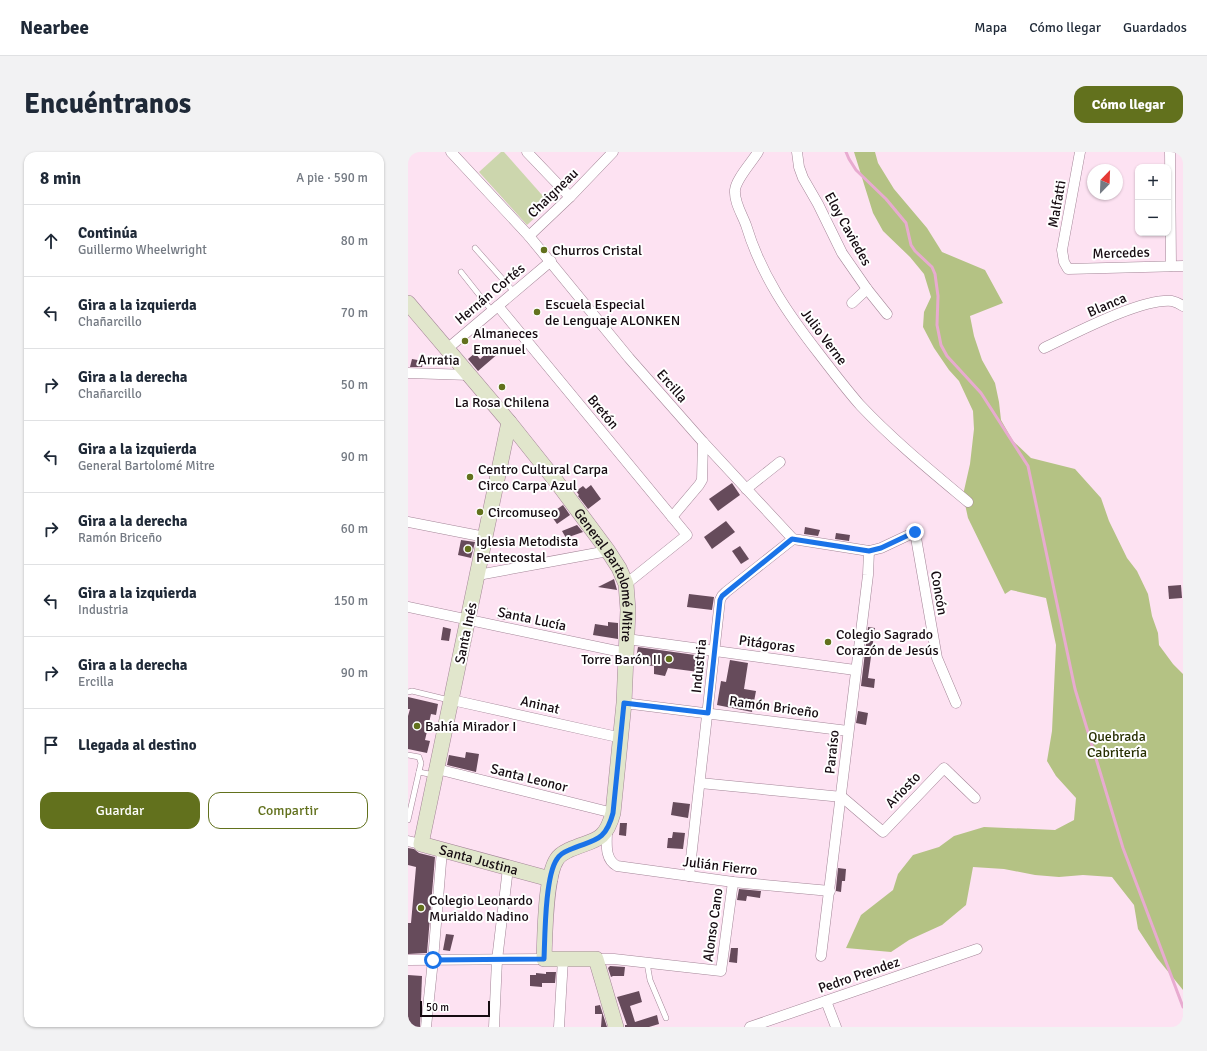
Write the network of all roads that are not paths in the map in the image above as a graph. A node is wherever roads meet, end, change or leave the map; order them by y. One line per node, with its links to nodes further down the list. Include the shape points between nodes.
1 (451, 152): 9 (street, Ercilla)
2 (527, 152): 8 (street)
3 (614, 152): 8 (street, Chaigneau)
4 (758, 152): 31 (street, Julio Verne, via 736,184 736,200 751,242 774,290 797,326 860,405)
5 (797, 152): 16 (street, Eloy Caviedes, via 804,182 842,253)
6 (1080, 152): 12 (street, Malfatti, via 1062,250)
7 (1170, 152): 13 (street)
8 (570, 196): 9 (street, Chaigneau)
9 (529, 236): 11 (street, Ercilla)
10 (475, 248): 17 (lane)
11 (551, 261): 17 (street, Hernán Cortés); 28 (street, Ercilla, via 629,358)
12 (1064, 262): 13 (street, Mercedes, via 1068,269)
13 (1171, 266): 14 (street, Mercedes)
14 (1183, 266)
15 (461, 272): 21 (lane)
16 (867, 289): 18 (street); 22 (street, Eloy Caviedes)
17 (514, 292): 21 (street, Hernán Cortés)
18 (852, 303)
19 (408, 304): 24 (street, General Bartolomé Mitre)
20 (1183, 306): 23 (street, Blanca, via 1171,301 1132,308)
21 (495, 309): 24 (street, Hernán Cortés); 32 (street, Bretón)
22 (887, 314)
23 (1044, 348)
24 (447, 349): 26 (street, General Bartolomé Mitre)
25 (408, 373): 26 (street, Arratia)
26 (470, 375): 27 (street, General Bartolomé Mitre)
27 (509, 422): 34 (street, Santa Inés); 36 (street, General Bartolomé Mitre)
28 (703, 442): 30 (street, Ercilla); 32 (street, via 702,480)
29 (780, 462): 30 (street)
30 (746, 489): 35 (street, Ercilla)
31 (968, 502)
32 (672, 517): 39 (street, Bretón, via 687,535)
33 (408, 522): 34 (street)
34 (485, 537): 38 (street, Santa Inés)
35 (792, 539): 37 (street); 43 (street, Industria, via 722,596)
36 (608, 551): 38 (street); 39 (street, General Bartolomé Mitre)
37 (869, 551): 44 (street, Paraíso); 48 (street, Concón, via 915,532 937,658)
38 (478, 575): 41 (street, Santa Inés)
39 (626, 584): 42 (street, General Bartolomé Mitre)
40 (408, 607): 41 (street, Santa Lucía)
41 (469, 620): 42 (street, Santa Lucía); 46 (street, Santa Inés)
42 (627, 646): 43 (street, Pitágoras); 47 (street, General Bartolomé Mitre)
43 (715, 650): 44 (street, Pitágoras); 49 (street, Industria)
44 (855, 670): 50 (street, Paraíso)
45 (408, 692): 46 (lane)
46 (452, 700): 51 (street, Aninat); 54 (street, Santa Inés)
47 (624, 703): 49 (street, Ramón Briceño); 51 (street, General Bartolomé Mitre)
48 (956, 703)
49 (708, 713): 50 (street, Ramón Briceño); 55 (street, Industria)
50 (848, 731): 56 (street, Paraíso)
51 (622, 738): 58 (street, General Bartolomé Mitre)
52 (408, 755): 53 (lane, via 419,757)
53 (420, 772): 54 (lane); 59 (lane)
54 (437, 772): 58 (street, Santa Leonor); 61 (street, Santa Inés)
55 (700, 783): 56 (street); 65 (street, Industria)
56 (842, 797): 57 (street, Ariosto, via 882,832 944,768); 68 (street, Paraíso)
57 (975, 798)
58 (613, 813): 60 (street, General Bartolomé Mitre)
59 (408, 820)
60 (608, 830): 63 (street, General Bartolomé Mitre); 66 (street, via 597,839 557,857)
61 (414, 843): 62 (street, Santa Justina)
62 (442, 850): 64 (street, Santa Justina); 75 (street)
63 (609, 860): 65 (street, Julián Fierro, via 617,866)
64 (508, 868): 66 (street, Santa Justina); 76 (street)
65 (689, 876): 67 (street, Julián Fierro)
66 (550, 879): 71 (street)
67 (733, 882): 68 (street, Julián Fierro); 77 (street, Alonso Cano, via 721,971)
68 (830, 891): 70 (street, Paraíso)
69 (977, 949): 78 (street, Pedro Prendez)
70 (822, 956)
71 (544, 959): 72 (street); 76 (street)
72 (563, 959): 73 (street); 82 (street)
73 (596, 959): 77 (street); 83 (street)
74 (408, 960): 75 (street)
75 (433, 960): 76 (street); 80 (street)
76 (497, 960): 81 (street)
77 (647, 963): 79 (lane, via 653,988)
78 (826, 1001): 84 (street, Pedro Prendez); 85 (street)
79 (666, 1018)
80 (426, 1027)
81 (494, 1027)
82 (559, 1027)
83 (616, 1027)
84 (750, 1027)
85 (836, 1027)

